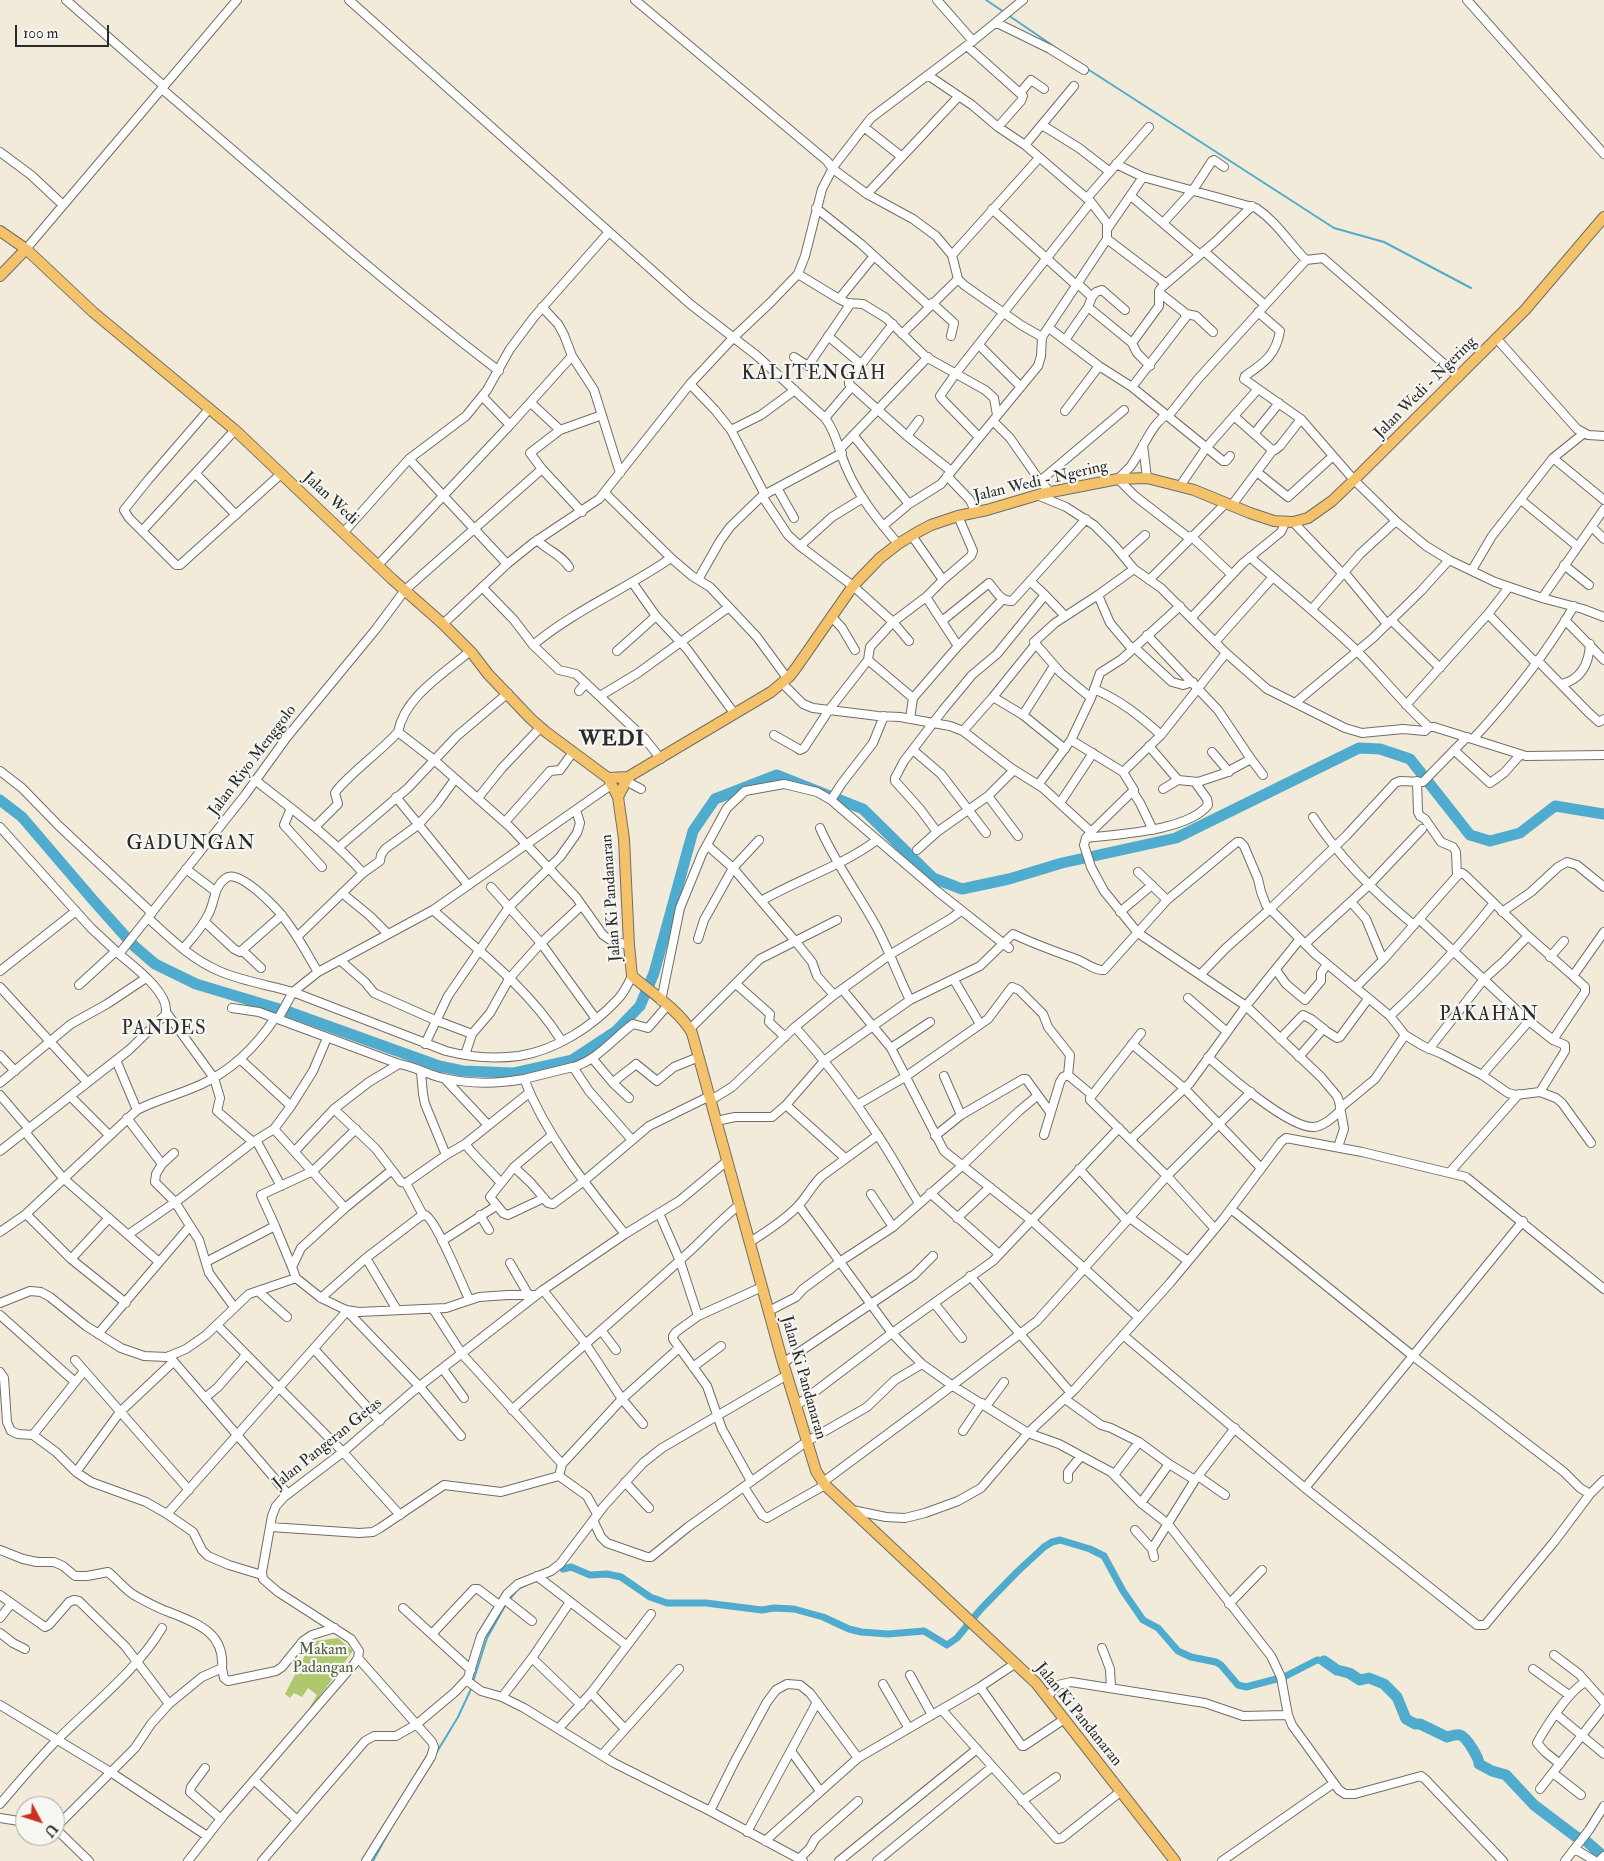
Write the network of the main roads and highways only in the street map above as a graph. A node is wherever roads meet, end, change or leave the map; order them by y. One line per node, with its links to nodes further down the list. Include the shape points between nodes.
1 (1604, 217): 5 (main road, Jalan Wedi - Ngering, via 1525,310 1354,480 1308,518 1289,522 1267,519 1180,486 1147,478 1118,479 1044,493 931,525 880,558 853,586 785,681)
2 (0, 232): 3 (main road, Jalan Wedi)
3 (26, 249): 4 (main road); 6 (main road, Jalan Wedi, via 93,312 235,430 443,624 540,728)
4 (0, 276)
5 (627, 779): 6 (main road); 7 (main road)
6 (610, 781): 7 (main road)
7 (618, 797): 8 (main road, Jalan Ki Pandanaran, via 634,978 690,1029 814,1468 824,1483 1047,1696)
8 (1175, 1861)

